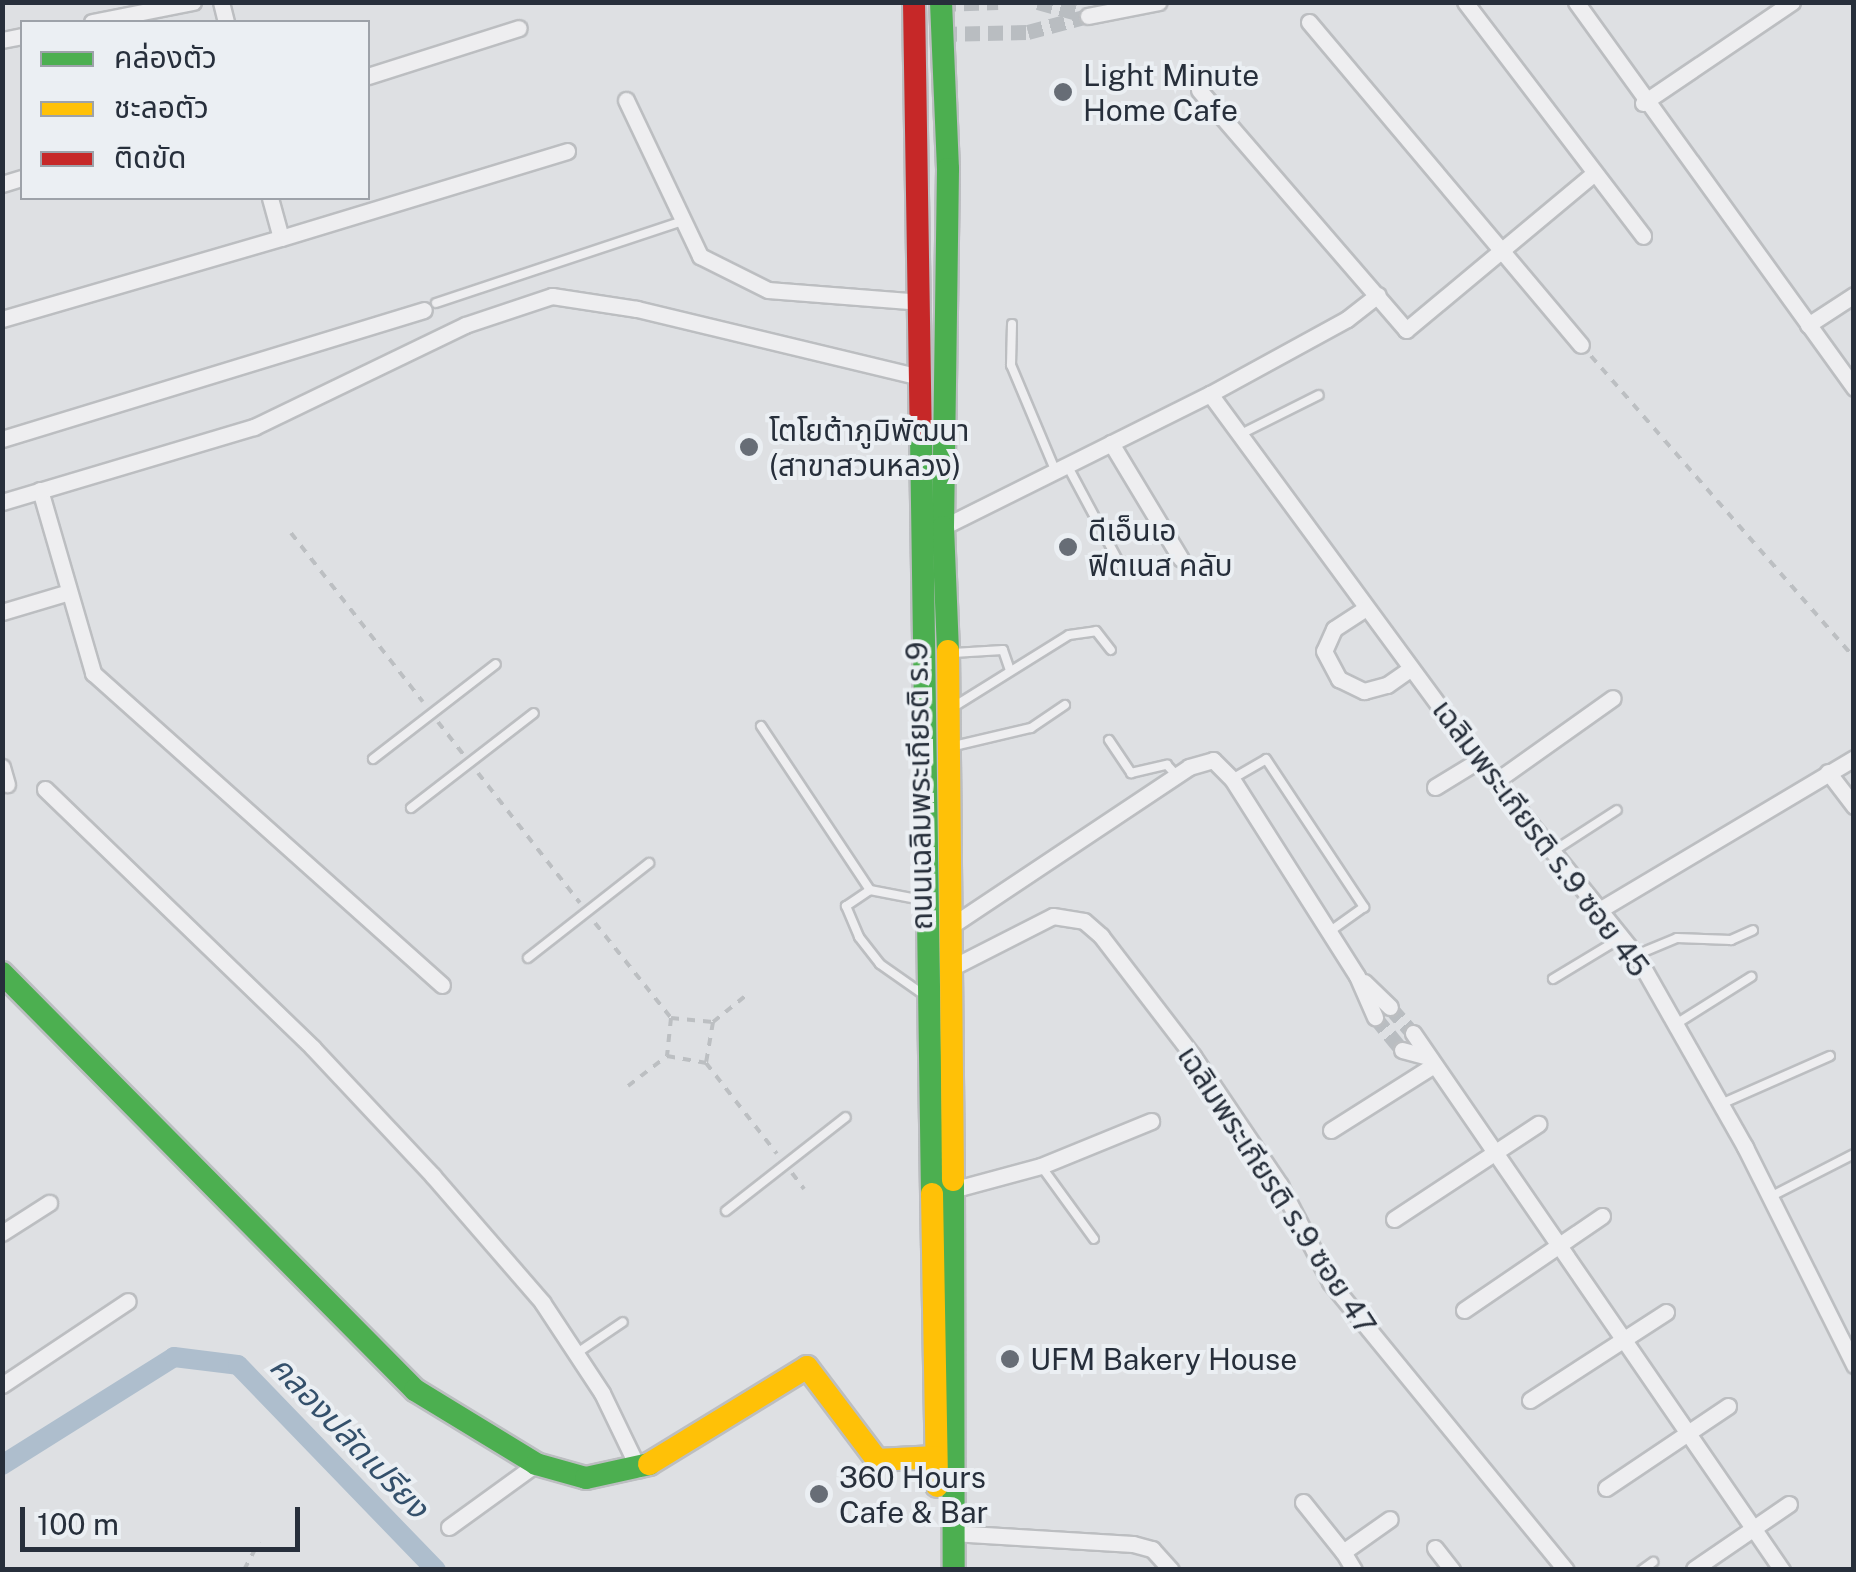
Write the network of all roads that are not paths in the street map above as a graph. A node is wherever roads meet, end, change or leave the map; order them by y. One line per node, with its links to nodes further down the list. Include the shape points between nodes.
1 (193, 2): 9 (street)
2 (914, 2): 25 (main road, ถนนเฉลิมพระเกียรติ ร.9)
3 (940, 2): 41 (main road, ถนนเฉลิมพระเกียรติ ร.9, via 948,169)
4 (1159, 2): 8 (street)
5 (1465, 2): 17 (street)
6 (1576, 2): 15 (street)
7 (1792, 2): 15 (street)
8 (1088, 16)
9 (102, 20)
10 (1308, 22): 22 (street)
11 (519, 28): 12 (street)
12 (370, 75)
13 (1199, 90): 23 (street)
14 (626, 100): 19 (street)
15 (1644, 103): 29 (street)
16 (566, 151): 21 (street)
17 (1593, 174): 20 (street); 22 (street)
18 (270, 200): 21 (street)
19 (679, 222): 25 (street, via 700,256 768,290); 26 (lane)
20 (1643, 236)
21 (280, 238): 27 (street)
22 (1502, 252): 23 (street, via 1406,330); 30 (street)
23 (1378, 295): 33 (street)
24 (1854, 295): 29 (street)
25 (918, 302): 31 (main road, ถนนเฉลิมพระเกียรติ ร.9)
26 (430, 306): 36 (street)
27 (2, 319)
28 (1012, 324): 38 (lane, via 1011,365)
29 (1808, 326): 32 (street)
30 (1581, 345)
31 (920, 377): 39 (street, via 637,309 552,296 465,325 254,427); 76 (main road, ถนนเฉลิมพระเกียรติ ร.9)
32 (1854, 388)
33 (1210, 394): 35 (street, เฉลิมพระเกียรติ ร.9 ซอย 45); 37 (street)
34 (1319, 395): 35 (lane)
35 (1239, 435): 45 (street, เฉลิมพระเกียรติ ร.9 ซอย 45)
36 (2, 439)
37 (1111, 444): 38 (street); 42 (street)
38 (1062, 468): 41 (street); 43 (lane)
39 (40, 490): 40 (street); 44 (street)
40 (2, 502)
41 (943, 527): 48 (main road, ถนนเฉลิมพระเกียรติ ร.9)
42 (1181, 559)
43 (1121, 566)
44 (69, 592): 46 (street); 89 (street, via 93,673 106,687)
45 (1366, 608): 50 (street, เฉลิมพระเกียรติ ร.9 ซอย 45); 50 (street, via 1334,629 1324,651 1339,679 1364,691)
46 (2, 612)
47 (1111, 650): 51 (lane, via 1096,631 1069,635)
48 (948, 654): 51 (lane, via 1003,650); 54 (main road, ถนนเฉลิมพระเกียรติ ร.9)
49 (496, 664): 60 (lane)
50 (1411, 668): 61 (street, เฉลิมพระเกียรติ ร.9 ซอย 45)
51 (1010, 670): 54 (lane)
52 (1614, 698): 66 (street)
53 (1065, 704): 58 (lane, via 1013,734)
54 (951, 708): 58 (main road, ถนนเฉลิมพระเกียรติ ร.9)
55 (534, 712): 71 (lane)
56 (760, 726): 75 (lane)
57 (1108, 740): 64 (lane, via 1131,773 1167,766)
58 (949, 747): 78 (main road, ถนนเฉลิมพระเกียรติ ร.9)
59 (1854, 758): 63 (street)
60 (373, 759)
61 (1479, 760): 66 (street, เฉลิมพระเกียรติ ร.9 ซอย 45); 68 (street)
62 (2, 767): 67 (street)
63 (1828, 772): 70 (street); 77 (street)
64 (1178, 776): 65 (street, via 1213,760); 78 (street)
65 (1232, 780): 80 (street); 80 (lane, via 1266,759 1364,907)
66 (1496, 781): 73 (street, เฉลิมพระเกียรติ ร.9 ซอย 45)
67 (7, 784)
68 (1435, 787)
69 (45, 789): 120 (street, via 382,1118 542,1302)
70 (1854, 806)
71 (411, 808)
72 (1617, 810): 73 (lane)
73 (1552, 852): 77 (street, เฉลิมพระเกียรติ ร.9 ซอย 45)
74 (649, 862): 83 (lane)
75 (870, 890): 76 (lane); 90 (lane, via 846,906 859,937 880,964)
76 (930, 901): 90 (main road, ถนนเฉลิมพระเกียรติ ร.9)
77 (1601, 909): 81 (street, เฉลิมพระเกียรติ ร.9 ซอย 45)
78 (951, 926): 84 (main road, ถนนเฉลิมพระเกียรติ ร.9)
79 (1752, 930): 82 (lane, via 1731,940 1678,938)
80 (1329, 932): 86 (street)
81 (1621, 938): 82 (street, เฉลิมพระเกียรติ ร.9 ซอย 45); 88 (lane)
82 (1636, 956): 93 (street, เฉลิมพระเกียรติ ร.9 ซอย 45)
83 (528, 958)
84 (951, 968): 106 (main road, ถนนเฉลิมพระเกียรติ ร.9); 145 (street, เฉลิมพระเกียรติ ร.9 ซอย 47, via 1053,916 1084,921 1101,936 1194,1056 1280,1185 1330,1282)
85 (2, 973): 127 (main road, via 415,1390)
86 (1357, 976): 91 (street); 92 (street)
87 (1751, 977): 93 (lane)
88 (1554, 978)
89 (442, 985)
90 (929, 998): 126 (main road, ถนนเฉลิมพระเกียรติ ร.9)
91 (1390, 1008)
92 (1375, 1018)
93 (1676, 1024): 98 (street, เฉลิมพระเกียรติ ร.9 ซอย 45)
94 (1413, 1033): 97 (street)
95 (1402, 1050): 97 (street)
96 (1830, 1056): 98 (lane)
97 (1432, 1061): 102 (street); 103 (street)
98 (1722, 1104): 107 (street, เฉลิมพระเกียรติ ร.9 ซอย 45)
99 (846, 1117): 109 (lane)
100 (1151, 1122): 105 (street)
101 (1538, 1124): 103 (street)
102 (1331, 1130)
103 (1494, 1152): 111 (street); 114 (street)
104 (1854, 1154): 107 (lane)
105 (1041, 1166): 106 (street); 113 (lane)
106 (952, 1190): 135 (main road, ถนนเฉลิมพระเกียรติ ร.9)
107 (1770, 1197): 121 (street, เฉลิมพระเกียรติ ร.9 ซอย 45)
108 (49, 1202): 112 (street)
109 (726, 1211)
110 (1602, 1216): 114 (street)
111 (1394, 1219)
112 (2, 1233)
113 (1094, 1239)
114 (1559, 1247): 116 (street); 119 (street)
115 (128, 1301): 122 (street)
116 (1464, 1310)
117 (1666, 1312): 119 (street)
118 (623, 1322): 120 (lane)
119 (1622, 1338): 123 (street); 125 (street)
120 (577, 1353): 128 (street)
121 (1854, 1365)
122 (2, 1384)
123 (1530, 1400)
124 (1728, 1406): 125 (street)
125 (1688, 1433): 129 (street); 134 (street)
126 (936, 1457): 128 (main road, via 876,1460 807,1367); 140 (main road, ถนนเฉลิมพระเกียรติ ร.9)
127 (536, 1464): 128 (main road, via 586,1478); 133 (street)
128 (638, 1470)
129 (1606, 1488)
130 (1303, 1502): 137 (street)
131 (1789, 1504): 134 (street)
132 (1390, 1519): 137 (street)
133 (449, 1526)
134 (1754, 1529): 139 (street); 147 (street)
135 (952, 1533): 141 (main road, ถนนเฉลิมพระเกียรติ ร.9); 142 (street, via 1134,1544 1152,1549)
136 (1435, 1548): 144 (street)
137 (1343, 1552): 143 (street)
138 (1653, 1562): 146 (lane)
139 (1694, 1569)
140 (938, 1570)
141 (954, 1570)
142 (1171, 1570)
143 (1354, 1570)
144 (1452, 1570)
145 (1566, 1570)
146 (1642, 1570)
147 (1782, 1570)

